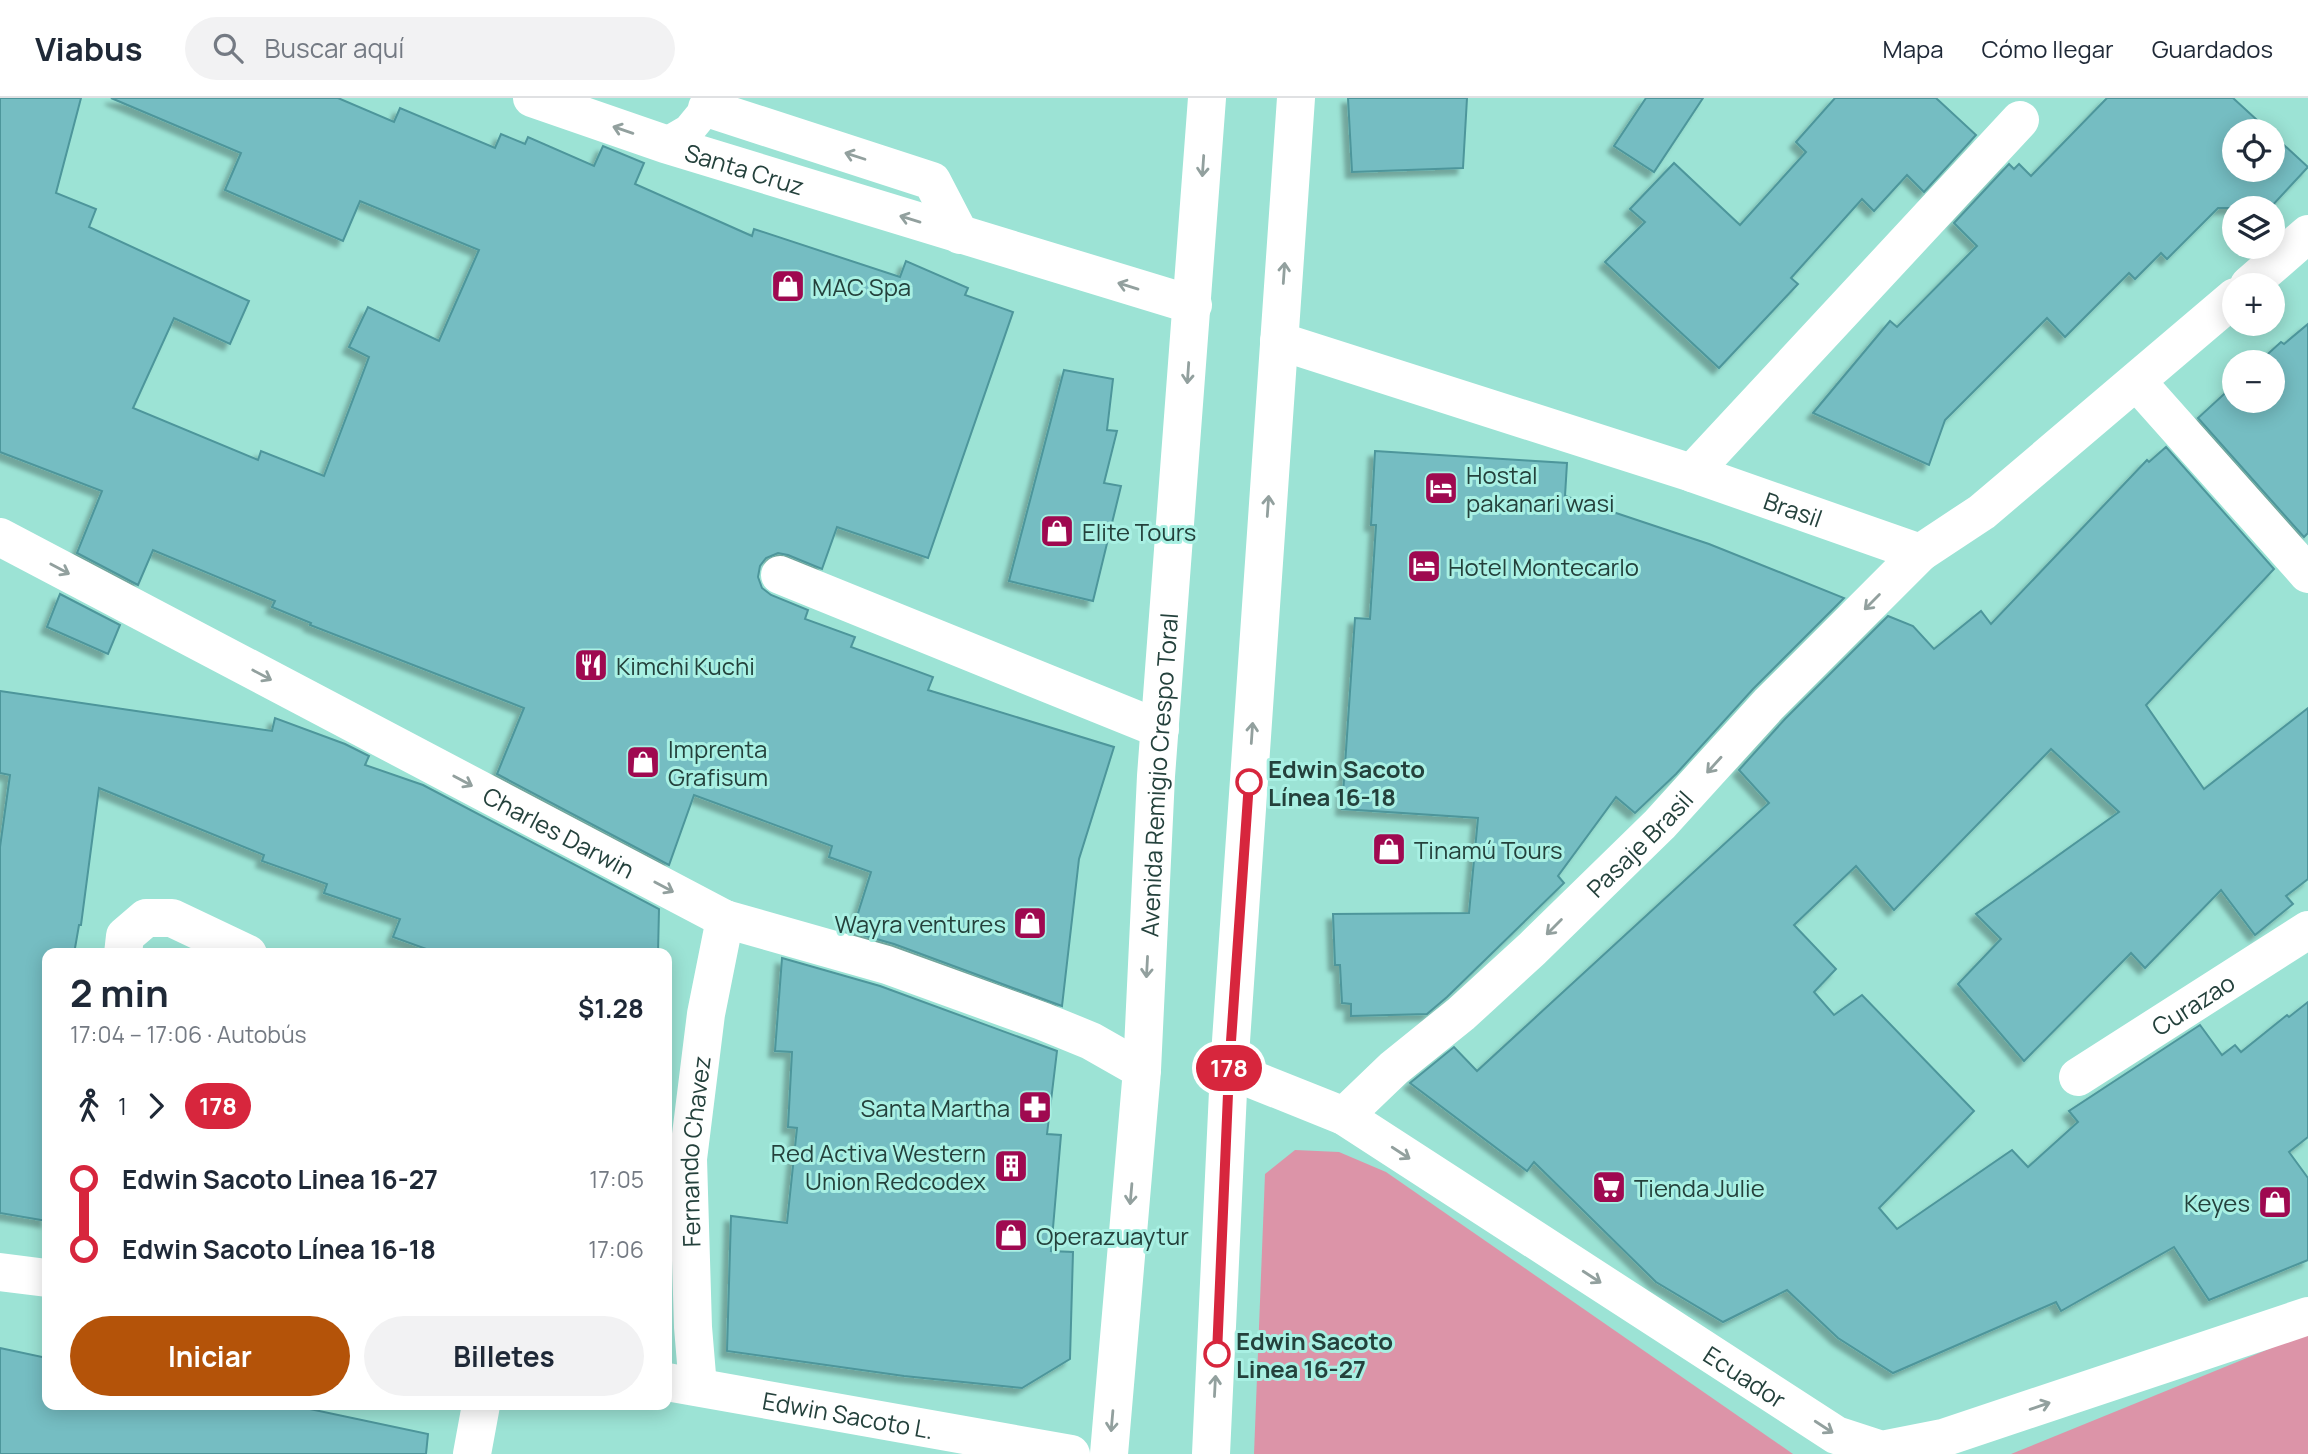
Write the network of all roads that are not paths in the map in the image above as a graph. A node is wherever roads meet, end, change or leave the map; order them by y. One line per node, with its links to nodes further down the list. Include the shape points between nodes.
1 (532, 98): 6 (street, Santa Cruz, one-way to 1)
2 (1207, 98): 10 (street, Avenida Remigio Crespo Toral, one-way to 10)
3 (1296, 98): 12 (street, one-way to 3)
4 (707, 108): 6 (lane, via 689,130); 8 (street, Santa Cruz, one-way to 4, via 932,181)
5 (2020, 120): 14 (street)
6 (665, 144): 8 (street, Santa Cruz, one-way to 6)
7 (2308, 234): 9 (street)
8 (960, 235): 10 (street, Santa Cruz, one-way to 8)
9 (2263, 273)
10 (1193, 305): 19 (street, Avenida Remigio Crespo Toral, one-way to 19)
11 (2222, 308): 13 (street)
12 (1279, 341): 14 (street, Brasil); 25 (street, one-way to 12)
13 (2137, 382): 16 (street, via 1982,512); 17 (street)
14 (1692, 473): 16 (street, Brasil)
15 (0, 537): 20 (street, Charles Darwin, one-way to 20)
16 (1920, 553): 27 (street, Pasaje Brasil, one-way to 27, via 1769,704 1660,824 1532,949)
17 (2308, 574)
18 (780, 575): 19 (street)
19 (1160, 729): 24 (street, Avenida Remigio Crespo Toral, one-way to 24)
20 (725, 919): 24 (street, Charles Darwin, via 887,965 1042,1021 1091,1041); 28 (street, Fernando Chavez)
21 (2308, 930): 26 (street, Curazao)
22 (124, 948): 23 (street, via 125,936 146,918 172,918)
23 (235, 948)
24 (1142, 1070): 36 (street, Avenida Remigio Crespo Toral, one-way to 36)
25 (1229, 1070): 27 (street, Ecuador); 37 (street, one-way to 25)
26 (2078, 1077)
27 (1344, 1116): 31 (street, Ecuador, one-way to 31, via 1836,1435 1882,1450 1943,1438)
28 (678, 1154): 32 (street, Fernando Chavez, via 693,1327)
29 (0, 1272): 30 (street)
30 (42, 1277)
31 (2308, 1316)
32 (682, 1384): 35 (street, Edwin Sacoto L.)
33 (480, 1410): 34 (street)
34 (472, 1454)
35 (1071, 1454)
36 (1109, 1454)
37 (1211, 1454)

